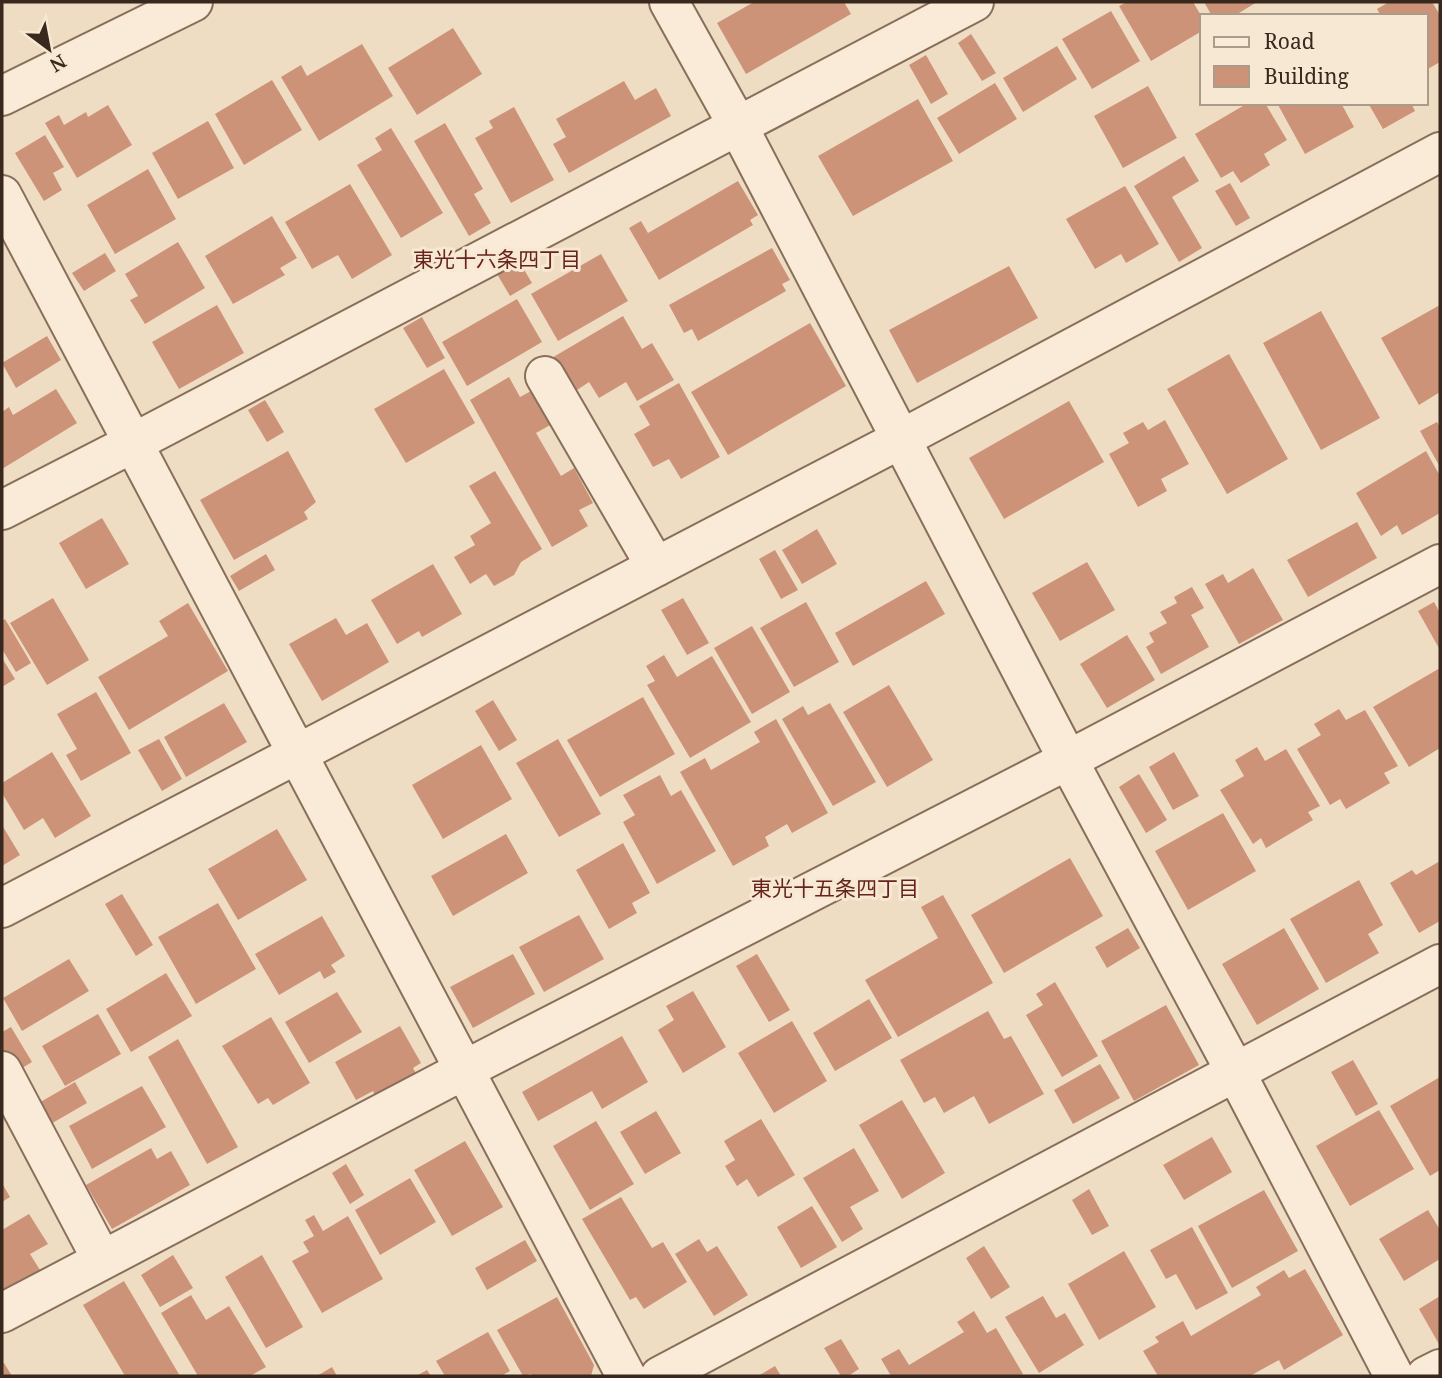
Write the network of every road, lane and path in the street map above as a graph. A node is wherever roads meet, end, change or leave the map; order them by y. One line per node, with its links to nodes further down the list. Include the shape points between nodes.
1 (193, 2): 4 (street)
2 (669, 2): 5 (street)
3 (974, 2): 5 (street)
4 (2, 96)
5 (738, 126): 9 (street); 10 (street)
6 (1440, 152): 9 (street)
7 (2, 195): 10 (street)
8 (545, 376): 13 (street)
9 (901, 439): 13 (street); 15 (street)
10 (132, 443): 11 (street); 14 (street)
11 (2, 510)
12 (1440, 564): 15 (street)
13 (656, 567): 14 (street)
14 (298, 755): 16 (street); 18 (street)
15 (1068, 760): 18 (street); 20 (street)
16 (2, 908)
17 (1440, 964): 20 (street)
18 (466, 1069): 21 (street); 24 (street)
19 (2, 1071): 21 (street)
20 (1235, 1071): 25 (street); 26 (street)
21 (102, 1260): 22 (street)
22 (2, 1313)
23 (1440, 1369): 27 (street)
24 (625, 1376)
25 (660, 1376)
26 (1394, 1376)
27 (1426, 1376)

